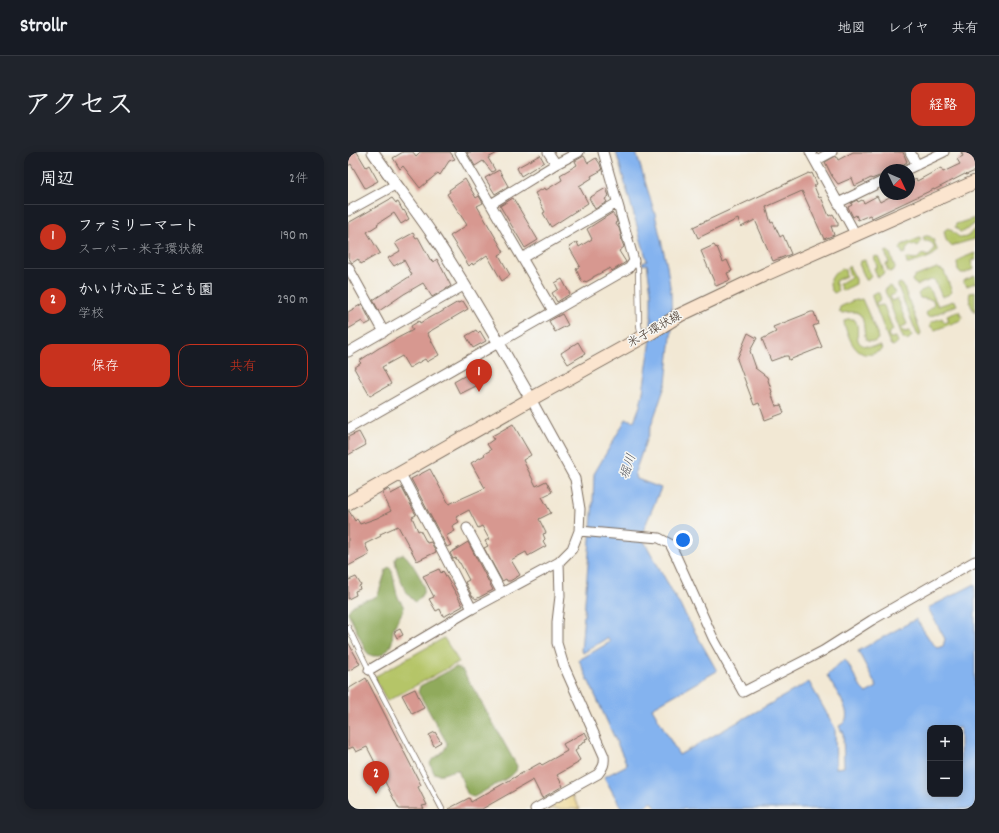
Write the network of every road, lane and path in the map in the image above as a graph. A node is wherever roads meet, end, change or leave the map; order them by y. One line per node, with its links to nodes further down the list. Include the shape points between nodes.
1 (373, 152): 15 (street)
2 (460, 152): 18 (street)
3 (548, 152): 11 (street)
4 (579, 152): 11 (street)
5 (603, 152): 16 (street)
6 (810, 152): 10 (street)
7 (832, 152): 10 (street)
8 (910, 152): 12 (street)
9 (944, 152): 12 (street)
10 (815, 161): 17 (street)
11 (556, 164): 18 (street)
12 (917, 165)
13 (975, 182): 20 (main road, 米子環状線)
14 (879, 183): 17 (street)
15 (395, 185): 19 (street); 24 (street, via 432,233)
16 (617, 203): 21 (street); 22 (street)
17 (838, 203): 20 (street)
18 (491, 204): 21 (street)
19 (348, 212)
20 (856, 236): 27 (main road, 米子環状線, via 766,274 680,315)
21 (522, 258): 25 (street)
22 (634, 261): 25 (street, via 629,268); 27 (lane, via 638,268 639,325)
23 (348, 267): 26 (street)
24 (465, 285): 26 (street); 28 (street)
25 (553, 311): 28 (street)
26 (384, 332): 29 (street)
27 (647, 335): 30 (main road, 米子環状線)
28 (498, 343): 30 (street); 31 (street)
29 (348, 352)
30 (531, 399): 32 (main road, 米子環状線); 35 (street, via 575,479)
31 (349, 426)
32 (401, 474): 33 (main road, 米子環状線); 39 (street)
33 (348, 503)
34 (467, 528): 38 (street)
35 (583, 531): 36 (street, via 659,538 670,544 713,638 743,692 823,651 878,616); 37 (street, via 572,549)
36 (975, 561)
37 (559, 562): 38 (street); 43 (street, via 557,643 564,666 604,756 605,764 598,774)
38 (502, 593): 39 (street)
39 (472, 609): 41 (street)
40 (348, 627): 41 (lane)
41 (369, 670): 42 (lane)
42 (442, 809)
43 (535, 809)

